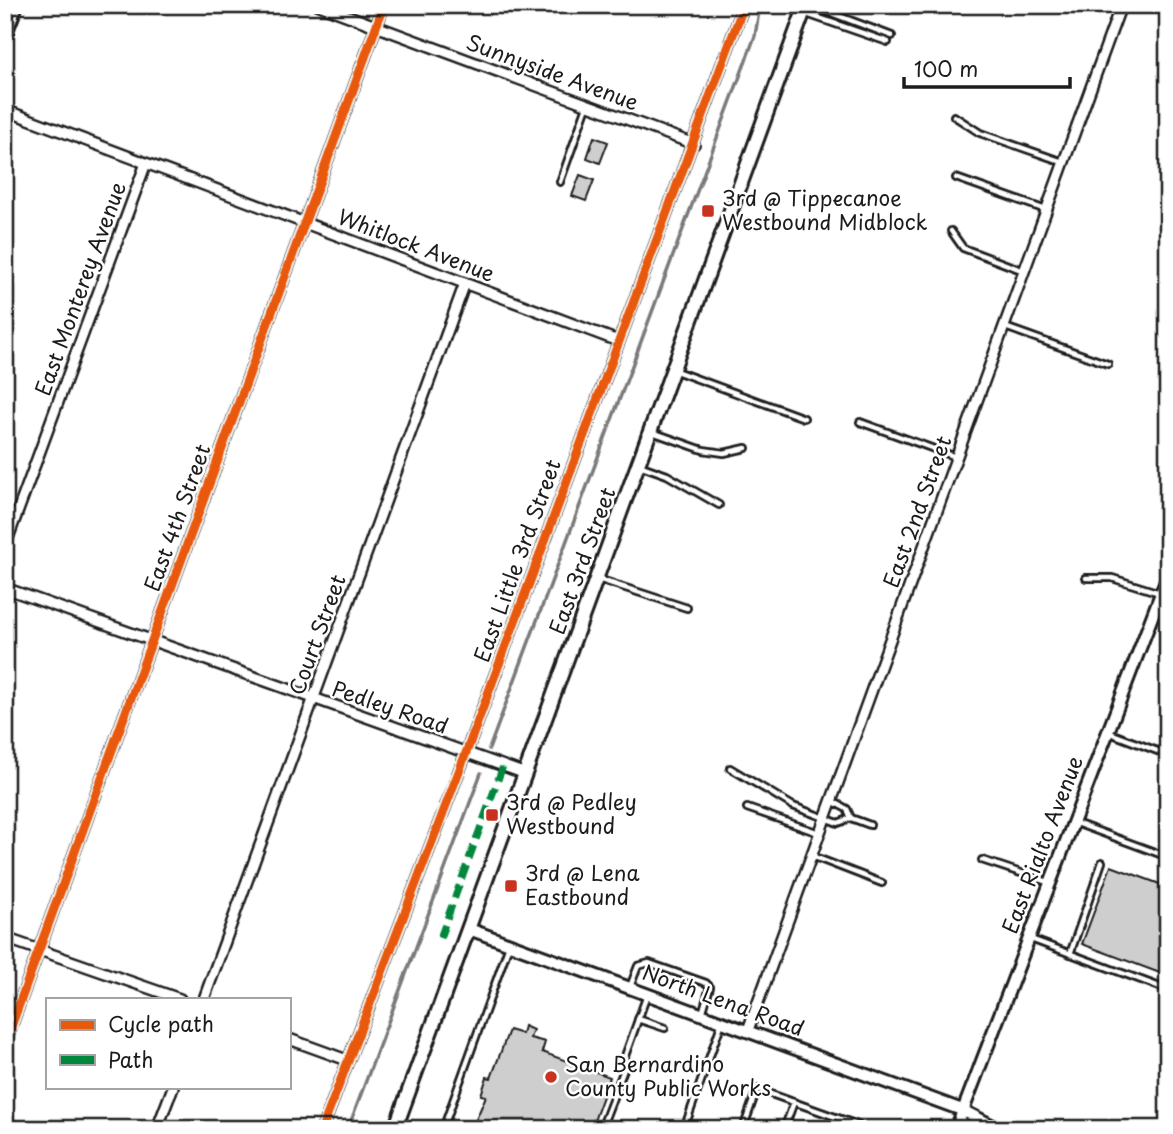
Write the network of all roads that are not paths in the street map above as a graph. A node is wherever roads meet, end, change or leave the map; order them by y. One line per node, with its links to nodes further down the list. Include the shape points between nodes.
1 (17, 5): 8 (street)
2 (319, 5): 7 (street, Sunnyside Avenue)
3 (384, 5): 7 (street, East 4th Street)
4 (744, 5): 14 (street, East Little 3rd Street)
5 (1121, 5): 16 (street, East 2nd Street)
6 (806, 8): 9 (lane); 10 (lane); 27 (main road, East 3rd Street)
7 (376, 26): 11 (street, Sunnyside Avenue); 20 (street, East 4th Street)
8 (5, 36)
9 (892, 36)
10 (888, 43)
11 (587, 105): 14 (street, Sunnyside Avenue); 18 (lane)
12 (5, 110): 15 (street, Whitlock Avenue)
13 (954, 116): 16 (lane, via 980,133)
14 (694, 144): 25 (street, East Little 3rd Street)
15 (146, 163): 20 (street, Whitlock Avenue); 35 (street, East Monterey Avenue)
16 (1064, 163): 19 (street, East 2nd Street)
17 (956, 178): 19 (lane)
18 (561, 182)
19 (1047, 210): 22 (street, East 2nd Street)
20 (305, 223): 23 (street, Whitlock Avenue); 42 (street, East 4th Street)
21 (951, 231): 22 (lane, via 963,248)
22 (1024, 271): 24 (street, East 2nd Street)
23 (465, 283): 25 (street, Whitlock Avenue); 43 (street, Court Street)
24 (1004, 327): 26 (lane); 32 (street, East 2nd Street)
25 (618, 341): 45 (street, East Little 3rd Street)
26 (1108, 364)
27 (673, 370): 28 (lane); 30 (main road, East 3rd Street)
28 (804, 418)
29 (860, 422): 32 (lane)
30 (651, 431): 31 (lane, via 703,450 724,453); 33 (main road, East 3rd Street)
31 (746, 448)
32 (957, 457): 49 (street, East 2nd Street)
33 (638, 465): 34 (lane, via 667,475); 38 (main road, East 3rd Street)
34 (719, 505)
35 (5, 546)
36 (1168, 575): 40 (street, East Rialto Avenue)
37 (1086, 578): 40 (lane, via 1112,578)
38 (597, 579): 41 (lane); 48 (main road, East 3rd Street)
39 (5, 588): 42 (street, Pedley Road)
40 (1161, 593): 44 (street, East Rialto Avenue)
41 (687, 608)
42 (152, 641): 43 (street, Pedley Road); 66 (street, East 4th Street)
43 (313, 700): 45 (street, Pedley Road); 72 (street, Court Street)
44 (1108, 732): 46 (lane); 53 (street, East Rialto Avenue)
45 (466, 753): 48 (street, Pedley Road); 80 (street, East Little 3rd Street)
46 (1168, 755)
47 (730, 768): 52 (lane, via 793,806)
48 (526, 774): 62 (main road, East 3rd Street)
49 (831, 801): 51 (lane, via 847,809); 52 (street, East 2nd Street)
50 (747, 808): 55 (lane)
51 (851, 818): 52 (lane, via 838,823); 54 (lane)
52 (825, 819): 55 (street, East 2nd Street)
53 (1073, 822): 57 (lane); 61 (street, East Rialto Avenue)
54 (870, 825)
55 (819, 834): 56 (street, East 2nd Street)
56 (811, 856): 60 (lane); 77 (street, East 2nd Street)
57 (1168, 857)
58 (982, 860): 61 (lane)
59 (1102, 862): 67 (lane)
60 (882, 883)
61 (1049, 883): 64 (street, East Rialto Avenue)
62 (469, 929): 65 (street, North Lena Road); 86 (main road, East 3rd Street)
63 (5, 938): 66 (street)
64 (1028, 938): 67 (lane); 83 (street, East Rialto Avenue)
65 (510, 944): 68 (street, North Lena Road); 87 (lane)
66 (39, 950): 71 (street); 79 (street, East 4th Street)
67 (1070, 954): 69 (lane)
68 (629, 988): 70 (street, North Lena Road); 73 (lane, via 638,966 649,963 706,983 710,987)
69 (1168, 990)
70 (647, 994): 73 (street, North Lena Road); 74 (lane)
71 (177, 998)
72 (205, 998)
73 (702, 1014): 75 (street, North Lena Road)
74 (638, 1019): 76 (lane); 88 (lane)
75 (723, 1021): 77 (street, North Lena Road); 89 (lane)
76 (665, 1028)
77 (748, 1031): 83 (street, North Lena Road)
78 (290, 1039): 80 (street)
79 (5, 1043)
80 (347, 1060): 85 (street, East Little 3rd Street)
81 (173, 1088): 84 (street)
82 (794, 1102): 90 (lane, via 757,1089); 91 (lane); 92 (lane)
83 (962, 1111): 93 (street, East Rialto Avenue); 94 (street, North Lena Road)
84 (157, 1129)
85 (322, 1129)
86 (395, 1129)
87 (443, 1129)
88 (601, 1129)
89 (684, 1129)
90 (743, 1129)
91 (784, 1129)
92 (869, 1129)
93 (956, 1129)
94 (999, 1129)

